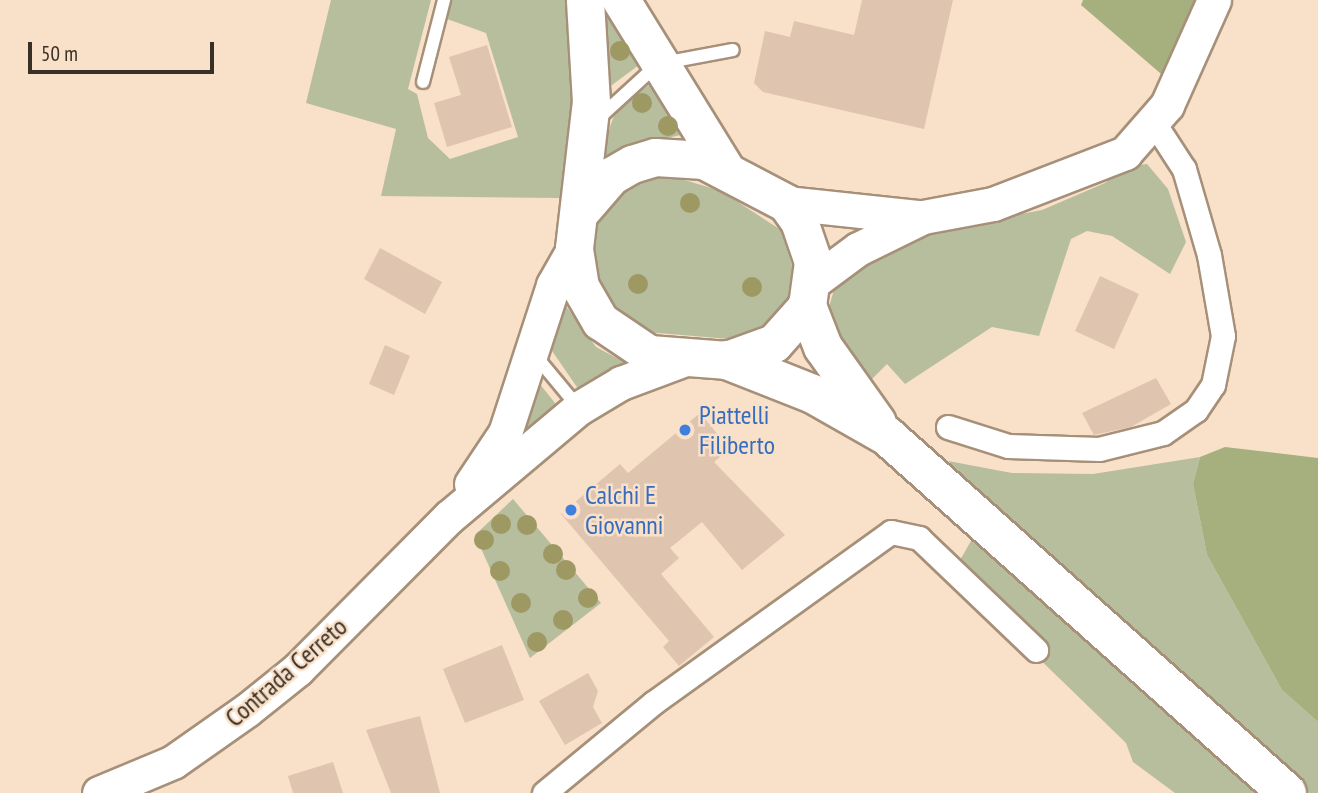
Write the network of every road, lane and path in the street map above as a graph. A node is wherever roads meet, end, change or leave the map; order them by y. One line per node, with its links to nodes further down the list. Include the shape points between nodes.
1 (444, 0): 7 (lane)
2 (585, 0): 9 (main road)
3 (621, 0): 6 (main road)
4 (1214, 0): 8 (main road, via 1171,98)
5 (733, 50): 6 (lane)
6 (658, 64): 9 (lane); 10 (main road)
7 (423, 82)
8 (1153, 121): 13 (main road, via 1125,153 1059,183); 20 (street, via 1184,169 1209,254 1223,336 1213,385 1196,410 1163,433 1099,449 1007,446)
9 (588, 130): 12 (main road)
10 (726, 170): 11 (main road); 12 (main road, via 704,160 656,157 611,176)
11 (786, 203): 13 (main road); 15 (main road, via 808,240)
12 (580, 212): 14 (main road)
13 (923, 218): 15 (main road, via 858,249)
14 (574, 248): 16 (main road, Contrada Cerreto, via 553,285); 17 (main road, via 588,305 614,335 649,354)
15 (809, 295): 18 (main road, via 774,343); 21 (highway, via 835,368)
16 (534, 354): 19 (lane); 22 (main road, Contrada Cerreto, via 505,433)
17 (688, 358): 18 (main road); 19 (main road, Contrada Cerreto, via 621,383)
18 (727, 360): 21 (highway, via 813,394)
19 (579, 408): 22 (main road, Contrada Cerreto)
20 (947, 427)
21 (887, 436): 26 (highway)
22 (449, 517): 24 (main road, Contrada Cerreto, via 298,669 247,710 173,762)
23 (1036, 650): 25 (street, via 919,537 891,532 653,703)
24 (99, 793)
25 (544, 793)
26 (1287, 793)

